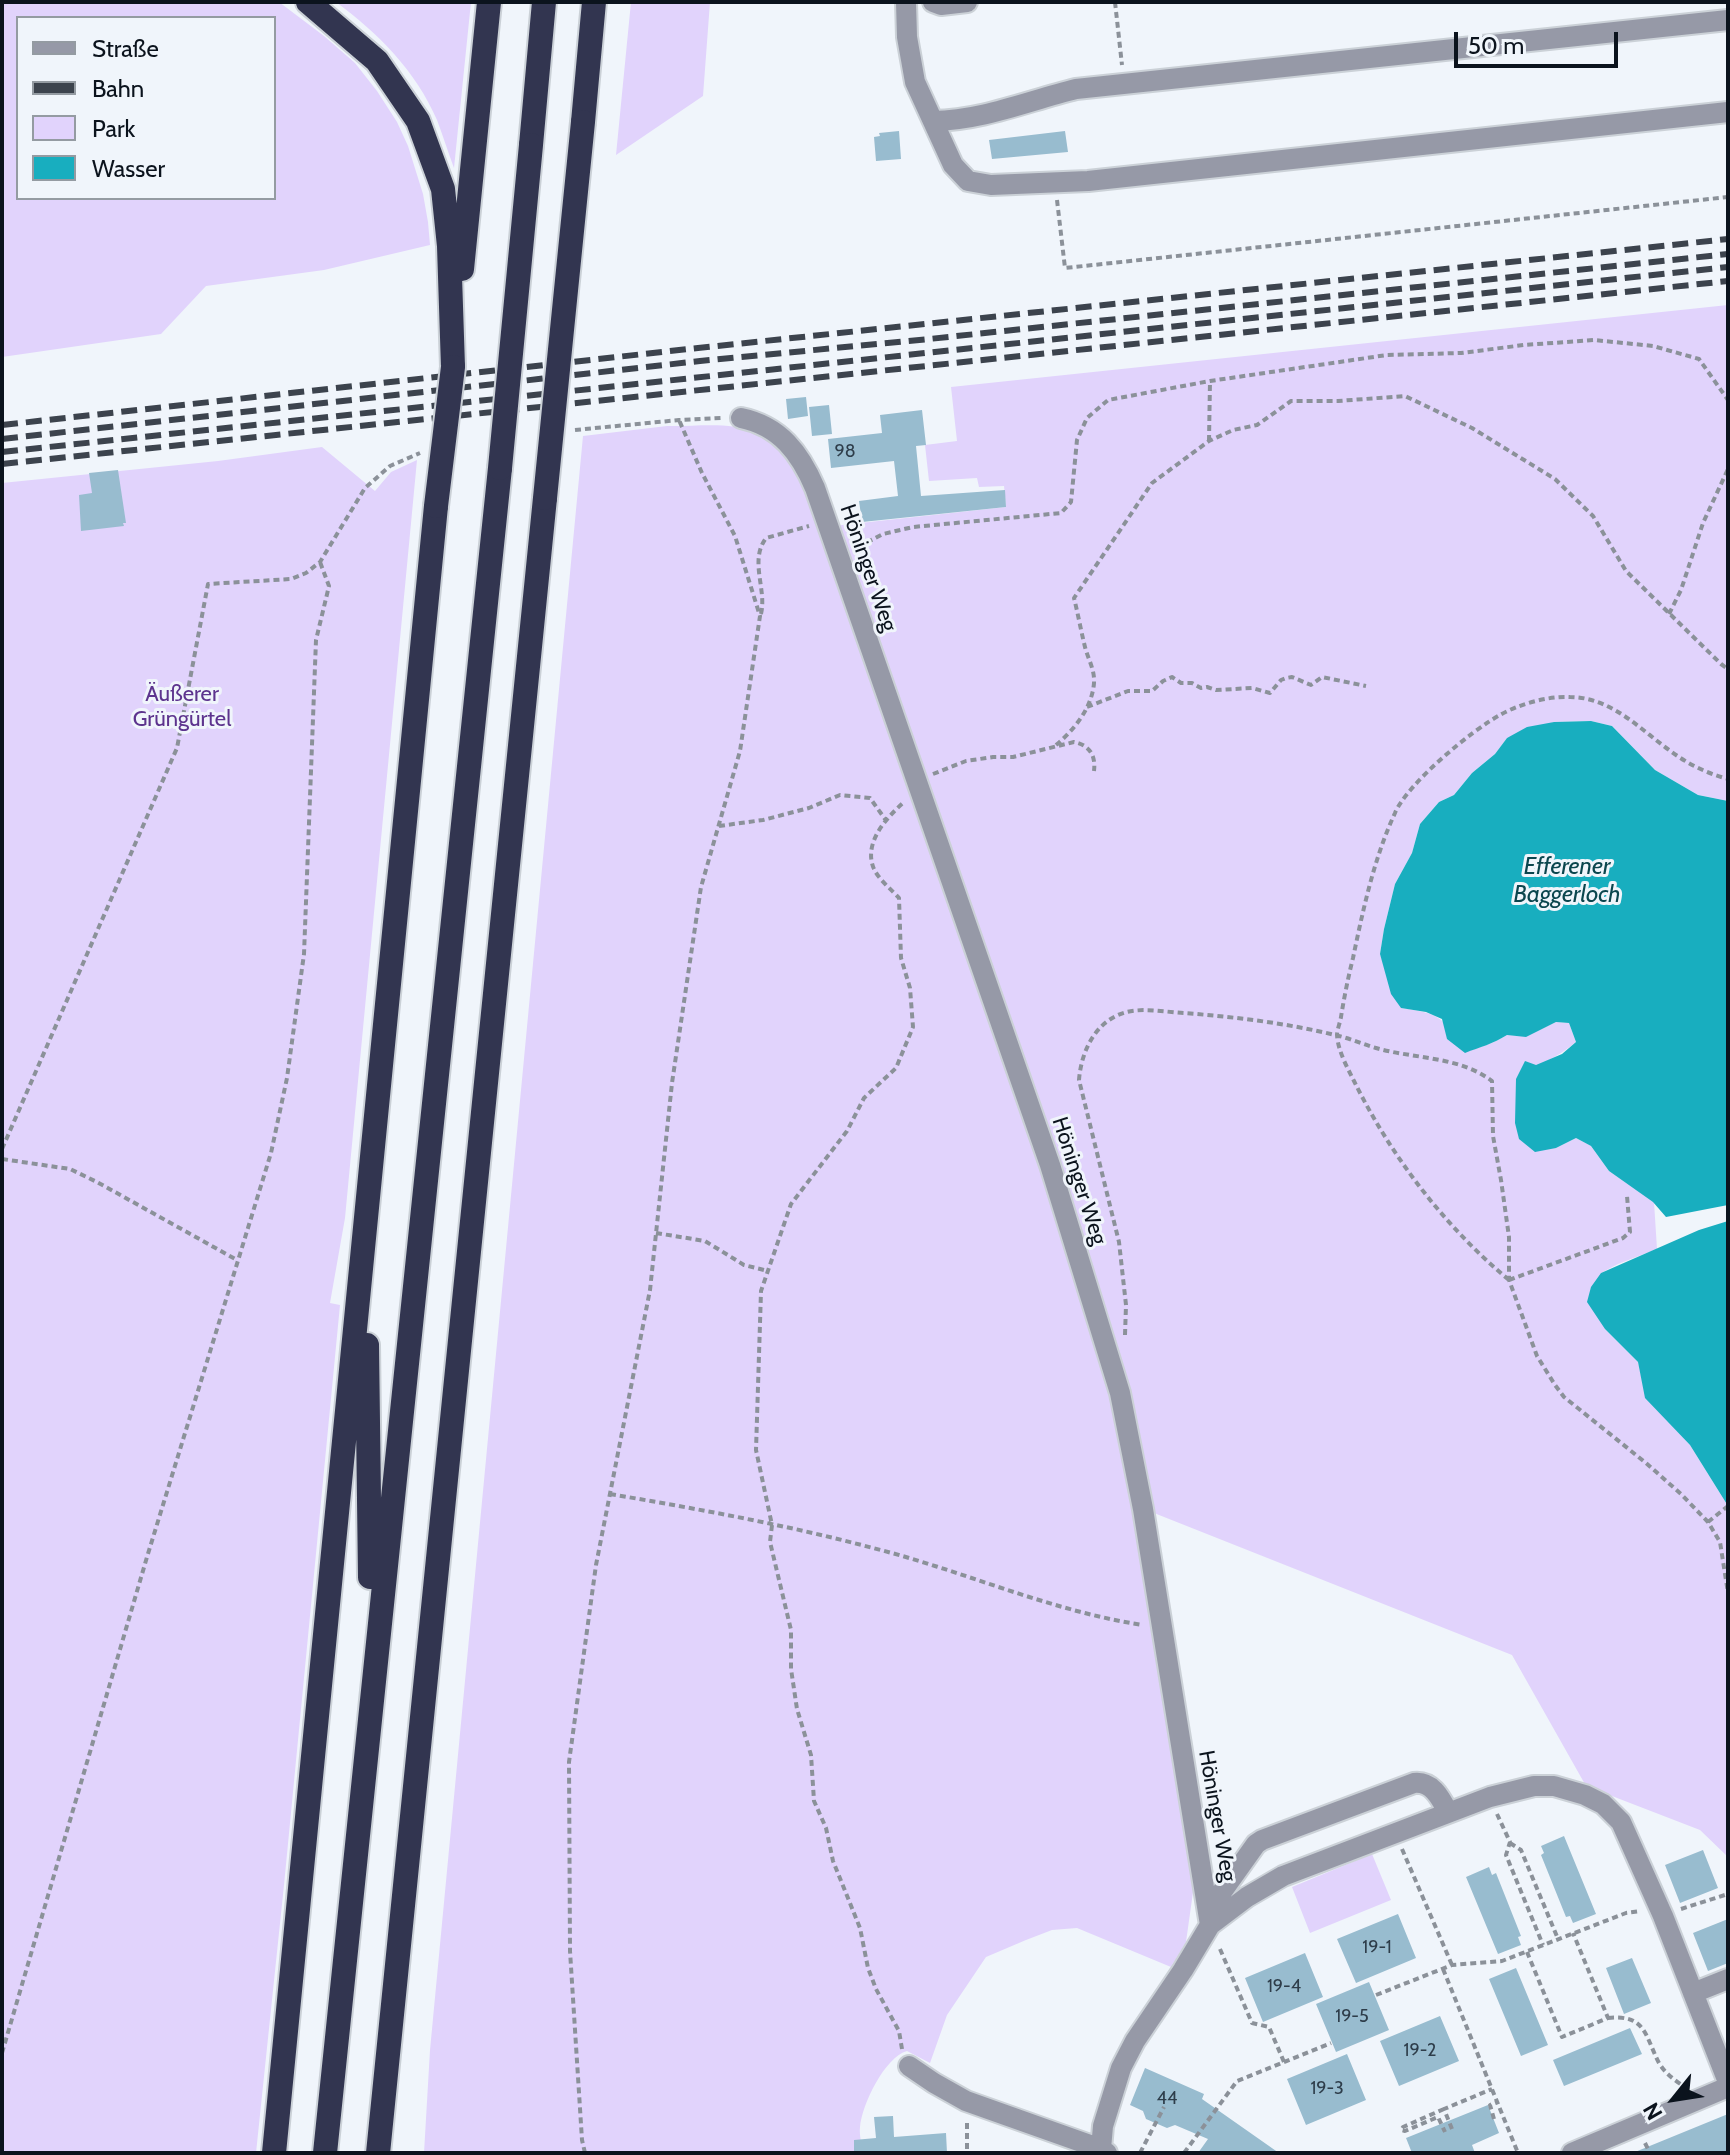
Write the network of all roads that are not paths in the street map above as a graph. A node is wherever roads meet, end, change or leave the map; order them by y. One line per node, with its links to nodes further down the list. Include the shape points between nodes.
1 (489, 2): 11 (highway)
2 (544, 2): 14 (highway, bridge)
3 (594, 2): 24 (highway, bridge)
4 (906, 2): 10 (street, via 912,71)
5 (933, 2): 6 (street)
6 (967, 2)
7 (312, 5): 11 (highway, via 377,61 418,121 443,189)
8 (1728, 20): 10 (street, via 1076,89 961,121)
9 (1728, 112): 10 (street, via 1119,178 991,185 968,181 953,165)
10 (933, 121)
11 (453, 367): 13 (highway, bridge)
12 (741, 418): 16 (street, Höninger Weg, via 771,429 806,468 1050,1165 1120,1393)
13 (366, 1223): 14 (highway); 22 (highway)
14 (372, 1686): 23 (highway)
15 (1448, 1812): 16 (street, via 1274,1880); 16 (street, via 1430,1785 1414,1783 1262,1840 1219,1896); 18 (street, via 1534,1786 1554,1786 1603,1804 1621,1822)
16 (1210, 1925): 21 (street, via 1121,2068 1103,2126)
17 (1728, 1979): 18 (street)
18 (1693, 1993): 20 (street)
19 (909, 2066): 21 (street, via 966,2101)
20 (1728, 2085): 25 (street)
21 (1104, 2151)
22 (274, 2153)
23 (325, 2153)
24 (378, 2153)
25 (1572, 2153)

